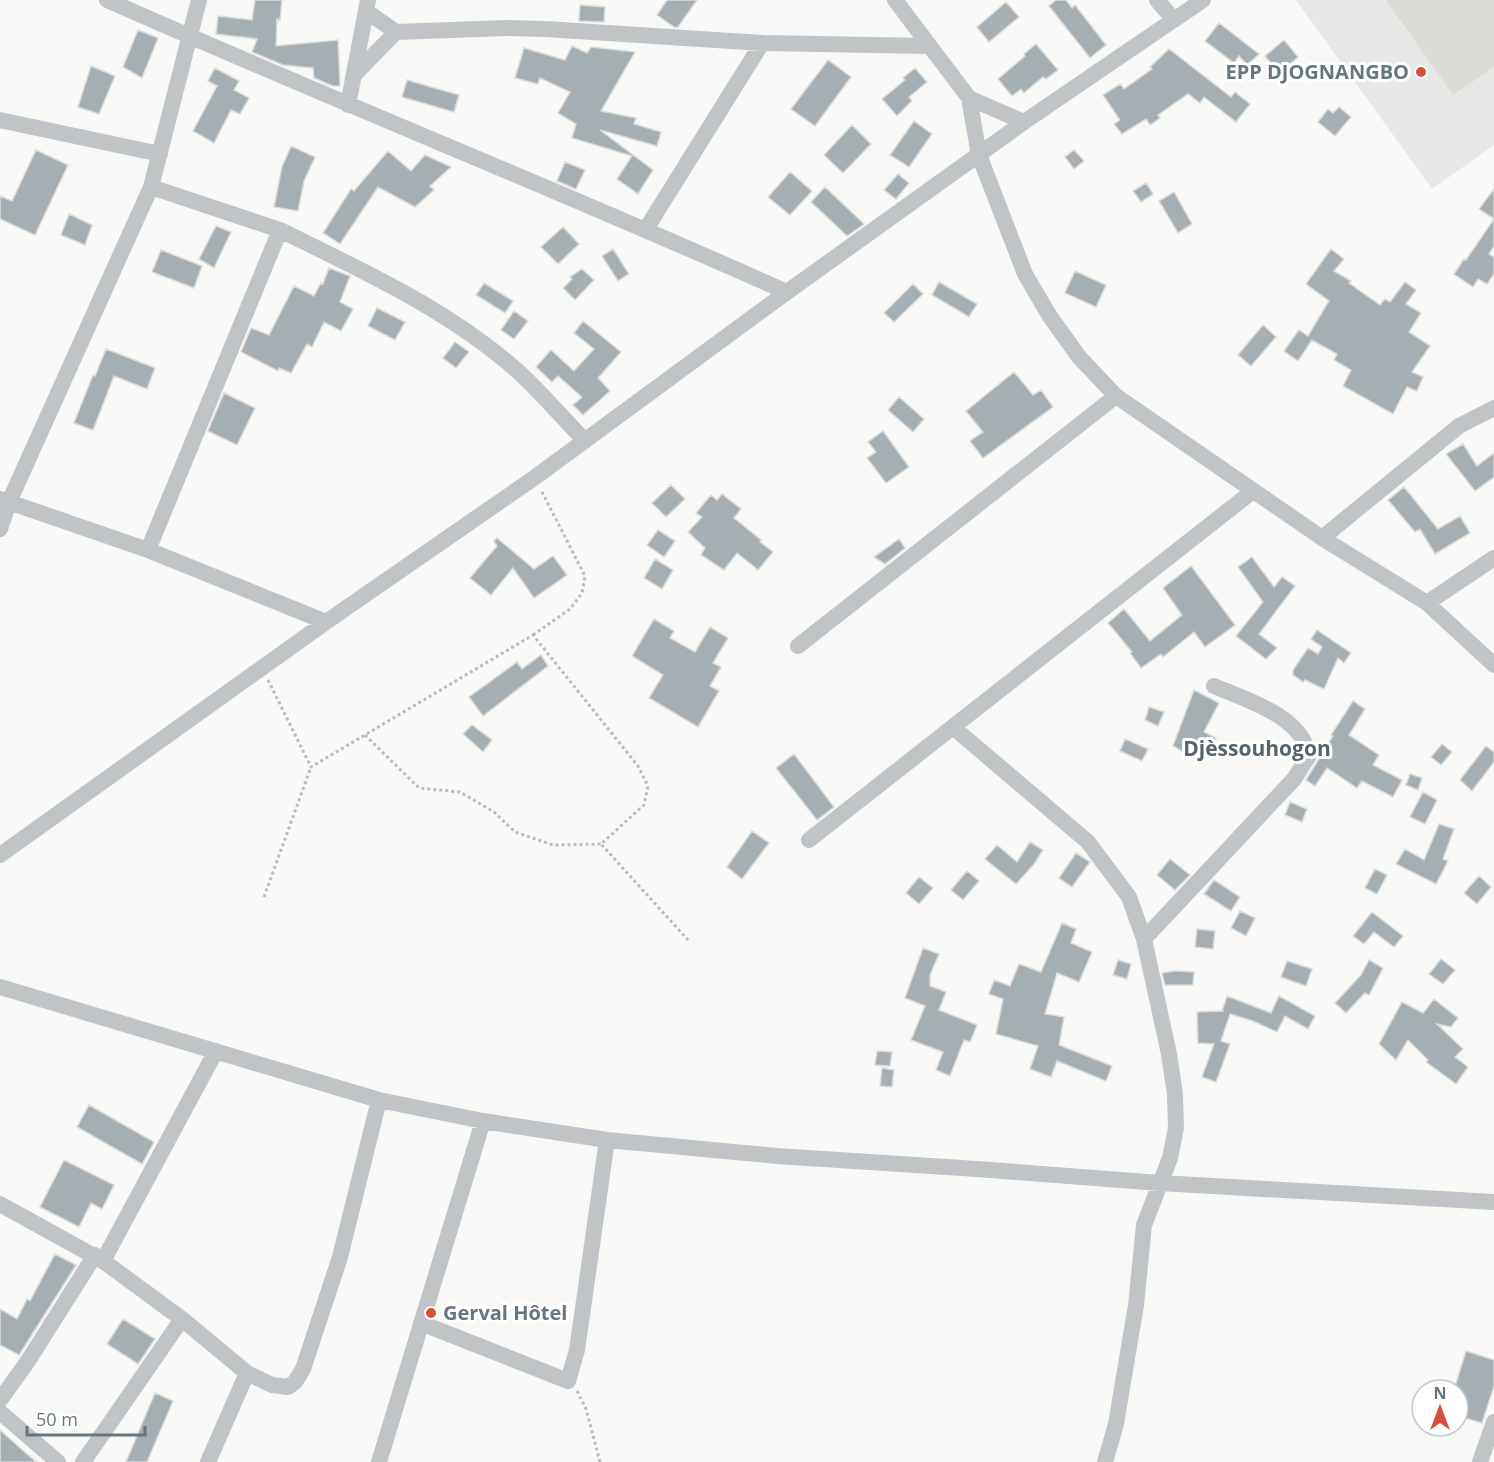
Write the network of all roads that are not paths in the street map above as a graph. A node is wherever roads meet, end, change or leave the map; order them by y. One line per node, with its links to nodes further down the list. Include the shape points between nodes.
1 (107, 0): 9 (street)
2 (199, 0): 9 (street)
3 (895, 0): 11 (street)
4 (1157, 0): 7 (street)
5 (1203, 0): 7 (street)
6 (367, 5): 8 (street); 12 (street)
7 (1174, 20): 16 (street)
8 (396, 32): 10 (street, via 546,29); 12 (street)
9 (190, 38): 14 (street); 17 (street)
10 (762, 43): 11 (street); 20 (street)
11 (930, 46): 13 (street)
12 (356, 73): 14 (street)
13 (969, 98): 16 (street); 18 (street)
14 (348, 105): 20 (street)
15 (0, 120): 17 (street)
16 (1024, 122): 18 (street)
17 (160, 154): 19 (street)
18 (979, 155): 22 (street); 23 (street, via 1025,274 1079,357)
19 (151, 187): 21 (street); 27 (street)
20 (645, 229): 22 (street)
21 (280, 230): 25 (street, via 404,291 463,329 521,375); 30 (street)
22 (787, 292): 25 (street)
23 (1116, 396): 26 (street); 34 (street)
24 (1494, 408): 29 (street, via 1458,426)
25 (585, 441): 33 (street)
26 (1253, 491): 29 (street); 37 (street)
27 (5, 501): 28 (street); 30 (street)
28 (0, 529)
29 (1322, 537): 32 (street)
30 (148, 550): 33 (street)
31 (1494, 558): 32 (street)
32 (1427, 603): 35 (street)
33 (326, 622): 39 (street)
34 (798, 646)
35 (1494, 664)
36 (1214, 686): 40 (street, via 1281,716 1297,732 1308,757 1294,779)
37 (954, 728): 38 (street); 40 (street, via 1088,842 1129,897)
38 (809, 840)
39 (0, 855)
40 (1144, 939): 46 (street, via 1175,1094 1176,1128)
41 (0, 987): 42 (street)
42 (216, 1051): 43 (street); 49 (street)
43 (379, 1100): 44 (street); 52 (street, via 340,1257 303,1369 288,1387 272,1385)
44 (483, 1121): 45 (street); 51 (street)
45 (607, 1140): 46 (street); 51 (street, via 577,1350 568,1381)
46 (1161, 1184): 47 (street); 60 (street, via 1144,1225 1132,1329 1116,1424)
47 (1494, 1202)
48 (0, 1204): 49 (street)
49 (99, 1258): 50 (street); 53 (street)
50 (182, 1319): 52 (street); 58 (street)
51 (421, 1323): 56 (street)
52 (247, 1373): 59 (street)
53 (0, 1400)
54 (0, 1412): 57 (street)
55 (1494, 1422): 61 (street)
56 (382, 1461)
57 (58, 1462)
58 (82, 1462)
59 (208, 1462)
60 (1105, 1462)
61 (1480, 1462)

